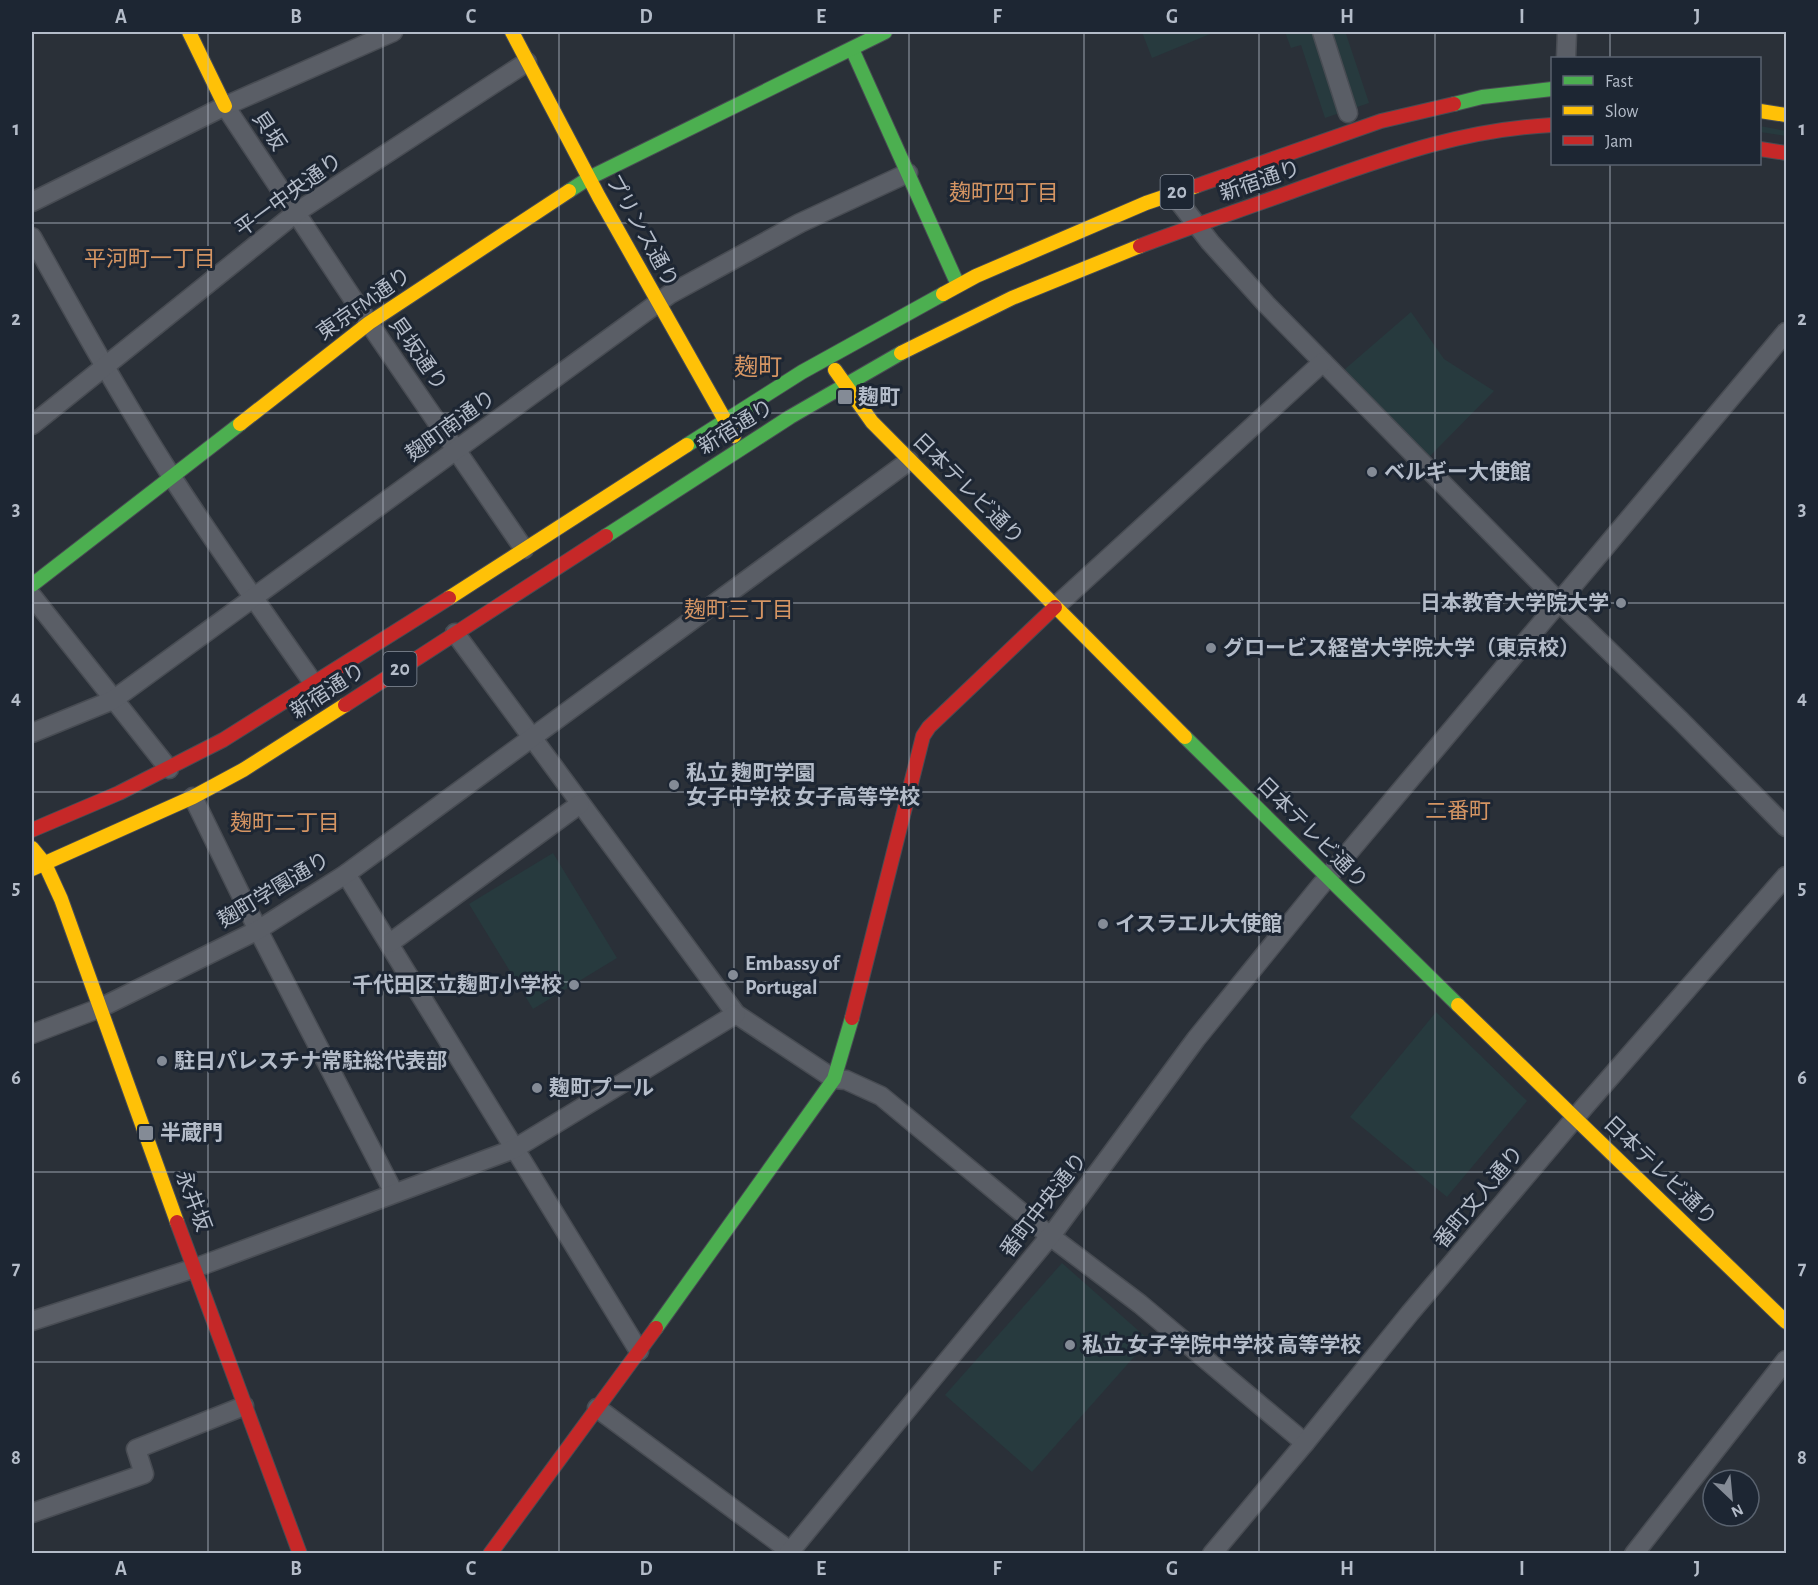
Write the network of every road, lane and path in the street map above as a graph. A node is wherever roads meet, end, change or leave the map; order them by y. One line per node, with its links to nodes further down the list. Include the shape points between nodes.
1 (189, 32): 11 (main road)
2 (393, 32): 11 (street)
3 (512, 32): 9 (main road, プリンス通り)
4 (885, 32): 7 (main road, 東京FM通り)
5 (1322, 32): 13 (street)
6 (1567, 32): 8 (street)
7 (852, 49): 18 (main road); 19 (main road, 東京FM通り)
8 (1566, 57)
9 (527, 62): 19 (main road, プリンス通り); 22 (street, 平一中央通り)
10 (1551, 89): 20 (main road, 新宿通り / 20, via 1482,97 1382,121)
11 (225, 106): 21 (street); 22 (street, 貝坂)
12 (1761, 111): 14 (main road)
13 (1348, 113)
14 (1786, 114)
15 (1551, 124): 23 (main road, 新宿通り / 20, via 1488,130 1441,141)
16 (1761, 149): 17 (main road)
17 (1786, 153)
18 (908, 173): 25 (main road); 26 (street, 麹町南通り, via 800,223)
19 (588, 178): 26 (main road, プリンス通り); 27 (main road, 東京FM通り)
20 (1173, 194): 23 (street); 25 (main road, 新宿通り / 20, via 1044,245)
21 (32, 202)
22 (297, 212): 27 (street, 貝坂通り); 31 (street, 平一中央通り)
23 (1198, 225): 30 (street, via 1266,304); 32 (main road, 新宿通り / 20, via 992,308)
24 (32, 237): 31 (street)
25 (958, 285): 29 (main road, 新宿通り / 20)
26 (657, 304): 33 (main road, プリンス通り); 36 (street, 麹町南通り)
27 (369, 323): 36 (street, 貝坂通り); 38 (main road, 東京FM通り)
28 (1786, 332): 43 (street, 番町中央通り)
29 (826, 357): 32 (main road, 日本テレビ通り); 33 (main road, 新宿通り / 20)
30 (1323, 362): 43 (street); 44 (street)
31 (104, 366): 34 (street, 平一中央通り); 38 (street)
32 (844, 385): 35 (main road, 新宿通り / 20); 37 (main road, 日本テレビ通り, via 872,422)
33 (724, 420): 35 (main road, プリンス通り); 39 (main road, 新宿通り / 20)
34 (32, 425)
35 (741, 447): 45 (main road, 新宿通り / 20)
36 (457, 449): 39 (street, 貝坂通り); 42 (street, 麹町南通り)
37 (909, 460): 44 (main road, 日本テレビ通り); 49 (street, 麹町学園通り)
38 (172, 477): 40 (main road, 東京FM通り); 42 (street)
39 (524, 549): 46 (main road, 新宿通り / 20)
40 (32, 585)
41 (32, 596): 47 (street)
42 (254, 599): 46 (street); 47 (street, 麹町南通り)
43 (1559, 602): 53 (street); 59 (street, 番町中央通り)
44 (1055, 607): 59 (main road, 日本テレビ通り); 65 (main road, via 923,736)
45 (455, 633): 49 (street); 51 (main road, 新宿通り / 20, via 287,742)
46 (314, 684): 50 (main road, 新宿通り / 20)
47 (113, 700): 48 (street, 麹町南通り); 50 (street)
48 (32, 733)
49 (531, 739): 52 (street); 57 (street, 麹町学園通り)
50 (169, 769): 54 (main road, 新宿通り / 20)
51 (193, 797): 56 (main road, 新宿通り / 20); 60 (street)
52 (580, 804): 61 (street); 63 (street)
53 (1786, 827)
54 (32, 830)
55 (32, 848): 56 (main road, 永井坂)
56 (38, 867): 62 (main road, 永井坂, via 61,899)
57 (346, 874): 60 (street, 麹町学園通り); 61 (street)
58 (1786, 876): 66 (street, 番町文人通り)
59 (1327, 878): 66 (main road, 日本テレビ通り); 69 (street, 番町中央通り, via 1196,1039)
60 (258, 930): 62 (street, 麹町学園通り); 68 (street)
61 (390, 943): 67 (street)
62 (100, 1008): 64 (street, 麹町学園通り); 70 (main road, 永井坂)
63 (736, 1014): 65 (street); 67 (street)
64 (32, 1034)
65 (834, 1079): 69 (street, via 846,1080 881,1096); 73 (main road)
66 (1575, 1118): 72 (main road, 日本テレビ通り); 77 (street, 番町文人通り)
67 (514, 1149): 68 (street); 73 (street)
68 (394, 1193): 70 (street)
69 (1050, 1236): 77 (street, via 1140,1304); 79 (street, 番町中央通り)
70 (195, 1268): 71 (street); 75 (main road, 永井坂)
71 (33, 1315)
72 (1786, 1322)
73 (639, 1351): 76 (main road)
74 (1786, 1360): 83 (street)
75 (244, 1406): 78 (street, via 136,1449 144,1474); 80 (main road, 永井坂)
76 (597, 1408): 79 (street); 81 (main road)
77 (1305, 1443): 82 (street, 番町文人通り)
78 (32, 1514)
79 (789, 1552)
80 (300, 1554)
81 (490, 1554)
82 (1212, 1554)
83 (1634, 1554)

